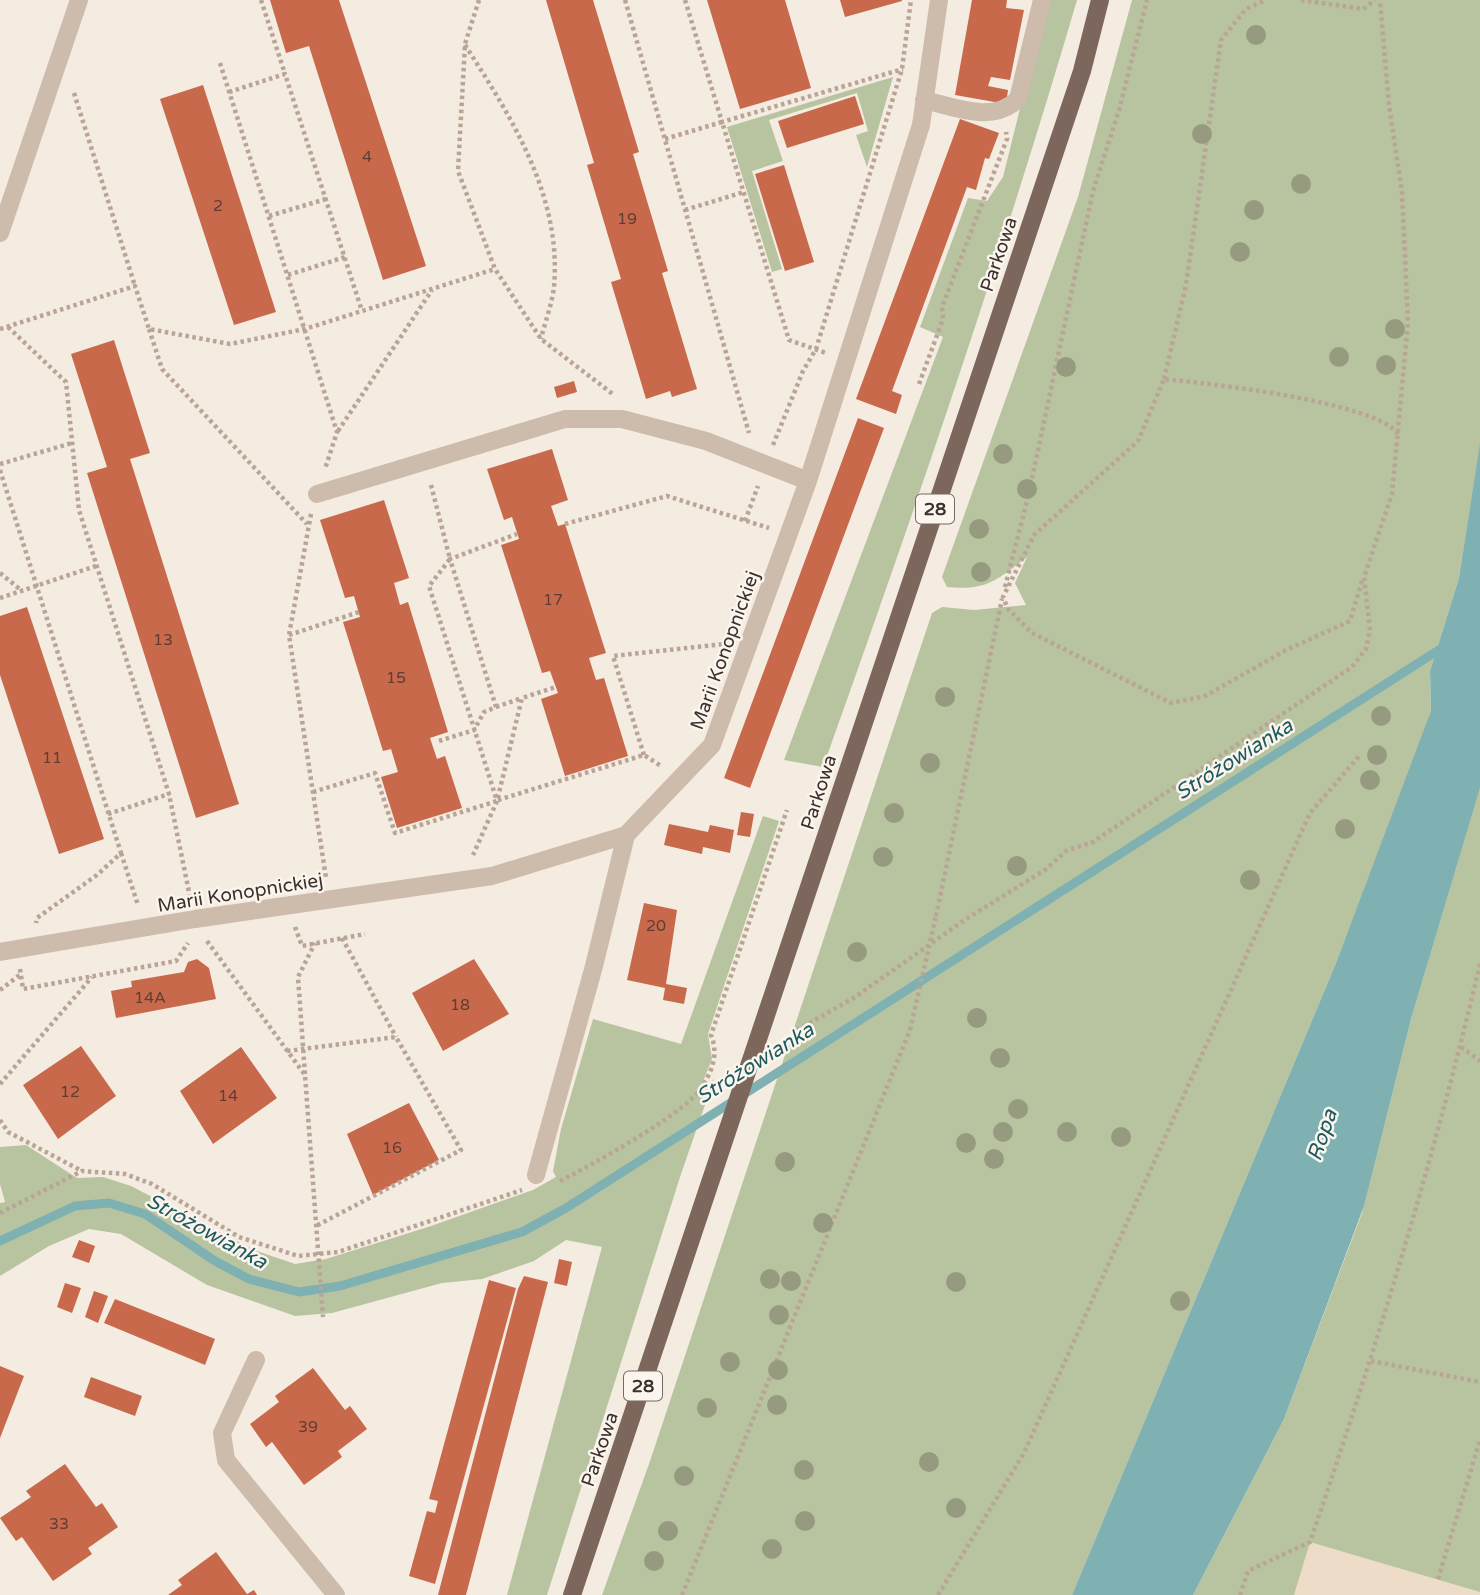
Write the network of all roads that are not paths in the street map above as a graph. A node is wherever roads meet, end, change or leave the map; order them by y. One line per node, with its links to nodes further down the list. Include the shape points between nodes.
1 (79, 0): 6 (street)
2 (939, 0): 5 (street, Marii Konopnickiej)
3 (1042, 0): 5 (street, via 1018,99 1008,109 986,114)
4 (1100, 0): 14 (main road, Parkowa / 28, via 1082,71)
5 (925, 100): 7 (street, Marii Konopnickiej, via 921,125)
6 (0, 233)
7 (808, 481): 8 (street, via 706,442 622,419 565,419); 9 (street, Marii Konopnickiej, via 712,745)
8 (317, 494)
9 (626, 835): 10 (street, Marii Konopnickiej, via 492,876); 11 (street, via 594,967)
10 (0, 952)
11 (532, 1182)
12 (256, 1360): 13 (street, via 222,1433 226,1460)
13 (336, 1595)
14 (572, 1595)

